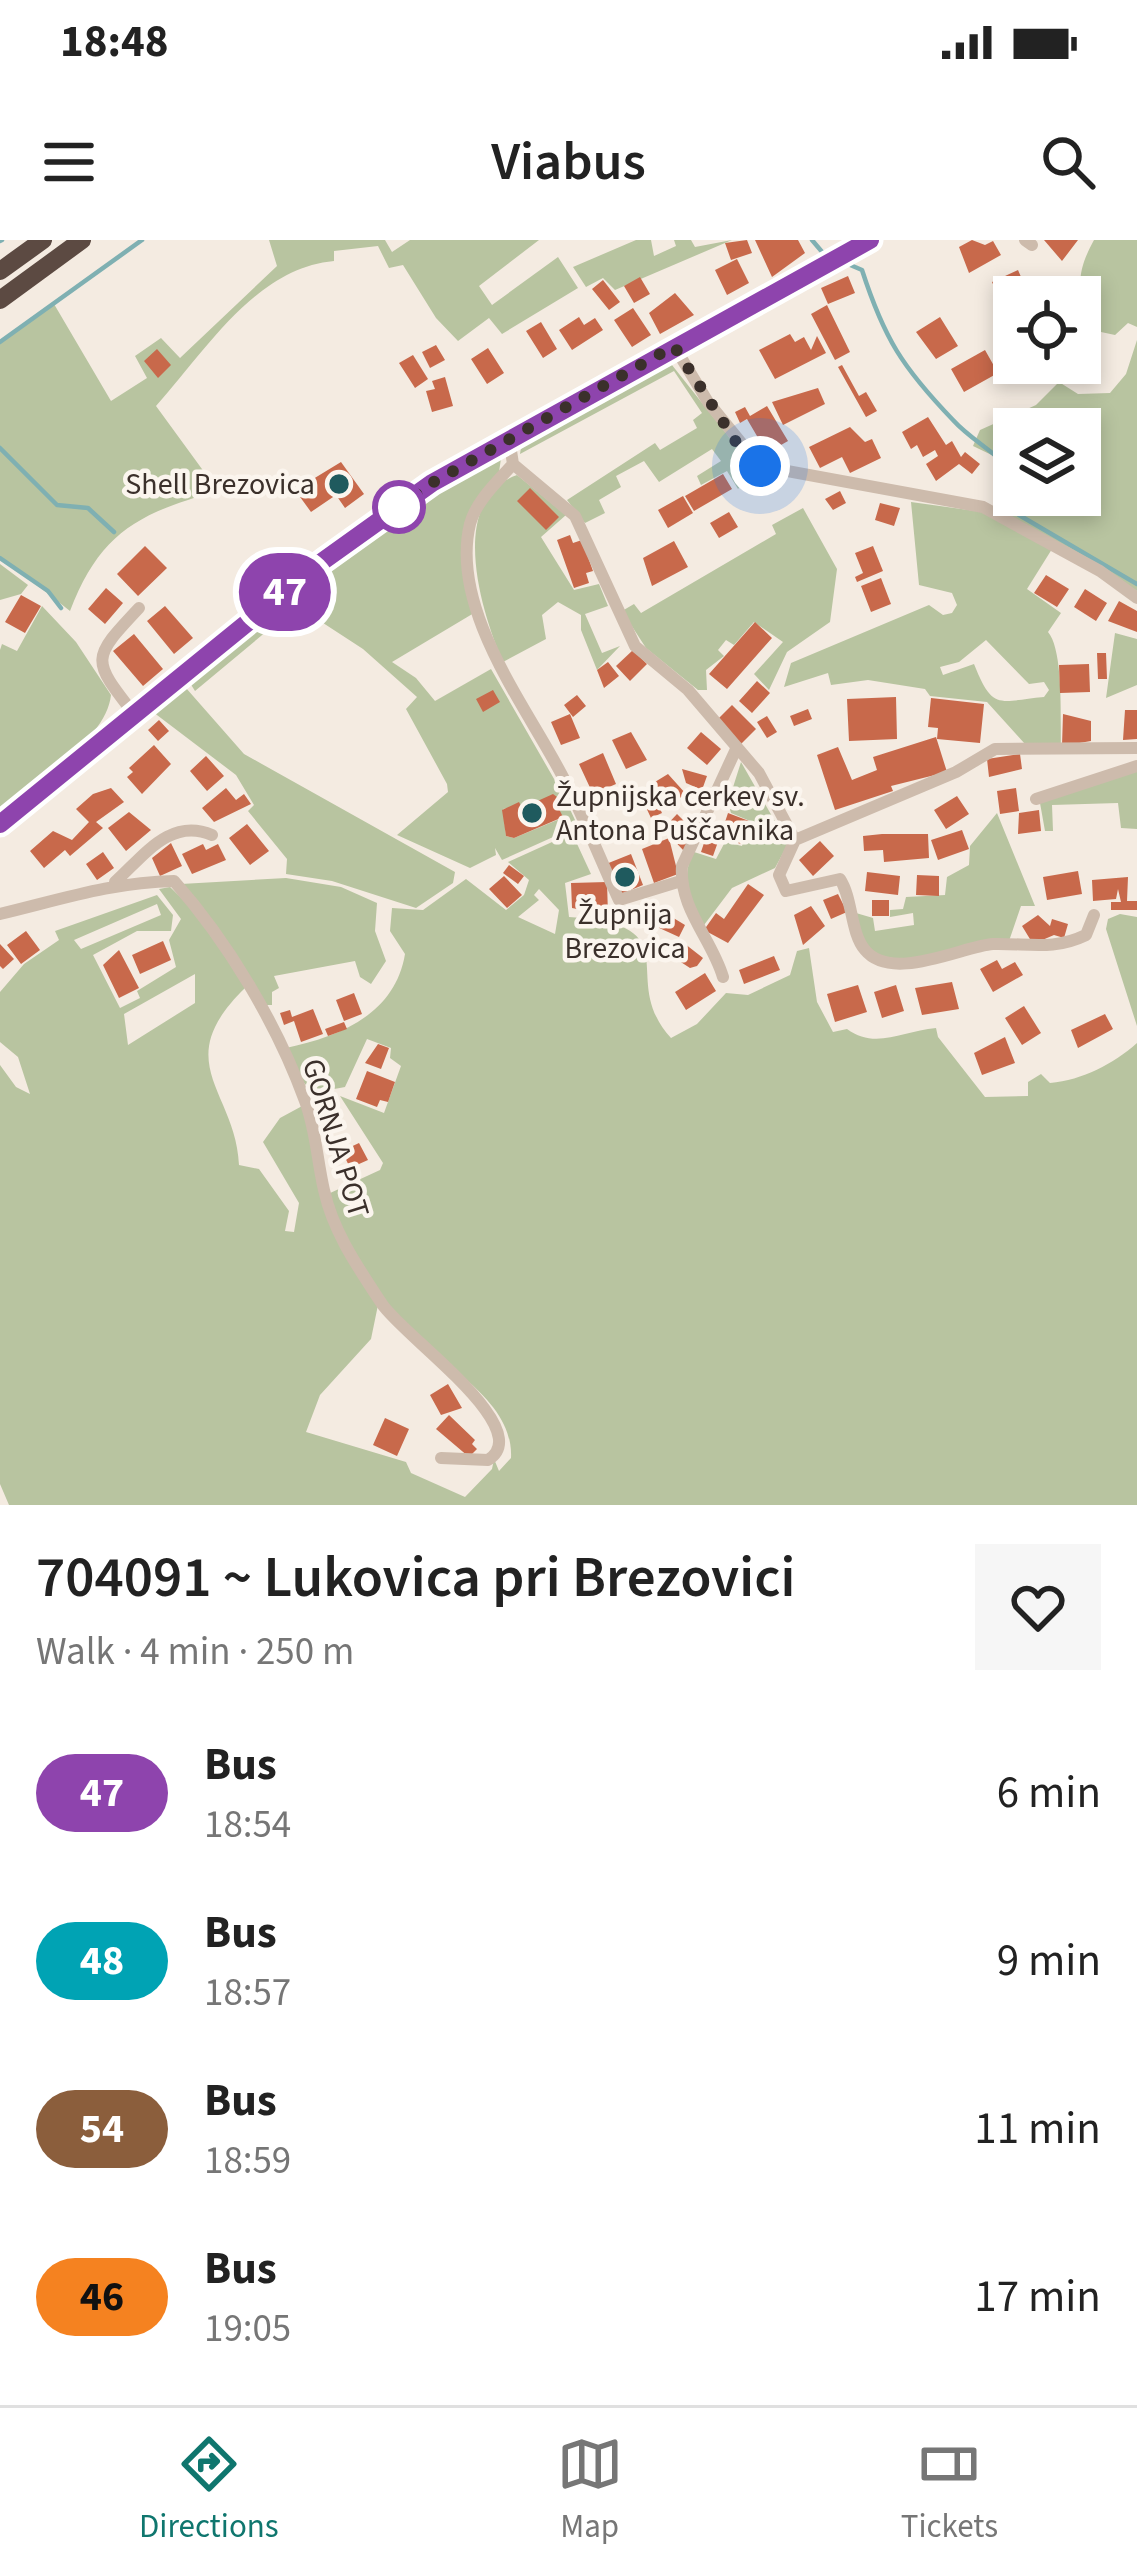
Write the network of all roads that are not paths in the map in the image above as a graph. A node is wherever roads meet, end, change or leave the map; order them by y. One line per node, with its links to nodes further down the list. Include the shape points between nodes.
1 (43, 240): 4 (highway)
2 (82, 240): 5 (highway)
3 (870, 240): 6 (main road)
4 (0, 271)
5 (0, 300)
6 (674, 346): 7 (main road); 9 (street, via 760,466 982,507)
7 (509, 438): 8 (street); 11 (main road, via 323,561)
8 (513, 464): 12 (street, via 575,516 635,646 688,690); 19 (street, via 470,524 477,600 500,672 564,778 619,900)
9 (1137, 598)
10 (139, 608): 11 (street, via 99,659)
11 (134, 713): 16 (main road)
12 (737, 747): 18 (street); 19 (street)
13 (1137, 748): 18 (street, via 995,749)
14 (1137, 766): 15 (street)
15 (1036, 800)
16 (0, 824)
17 (212, 835): 20 (street, GORNJA POT, via 191,827 169,833)
18 (795, 840): 22 (street, via 781,867 782,887 793,893 840,879 861,943 879,959 943,961 995,944 1064,945 1086,934)
19 (681, 880): 23 (street)
20 (112, 884): 21 (street, GORNJA POT); 24 (street, GORNJA POT, via 174,881 284,1051 346,1246 388,1312 489,1411 503,1438 488,1460)
21 (0, 914)
22 (1094, 915)
23 (723, 977)
24 (441, 1458)

